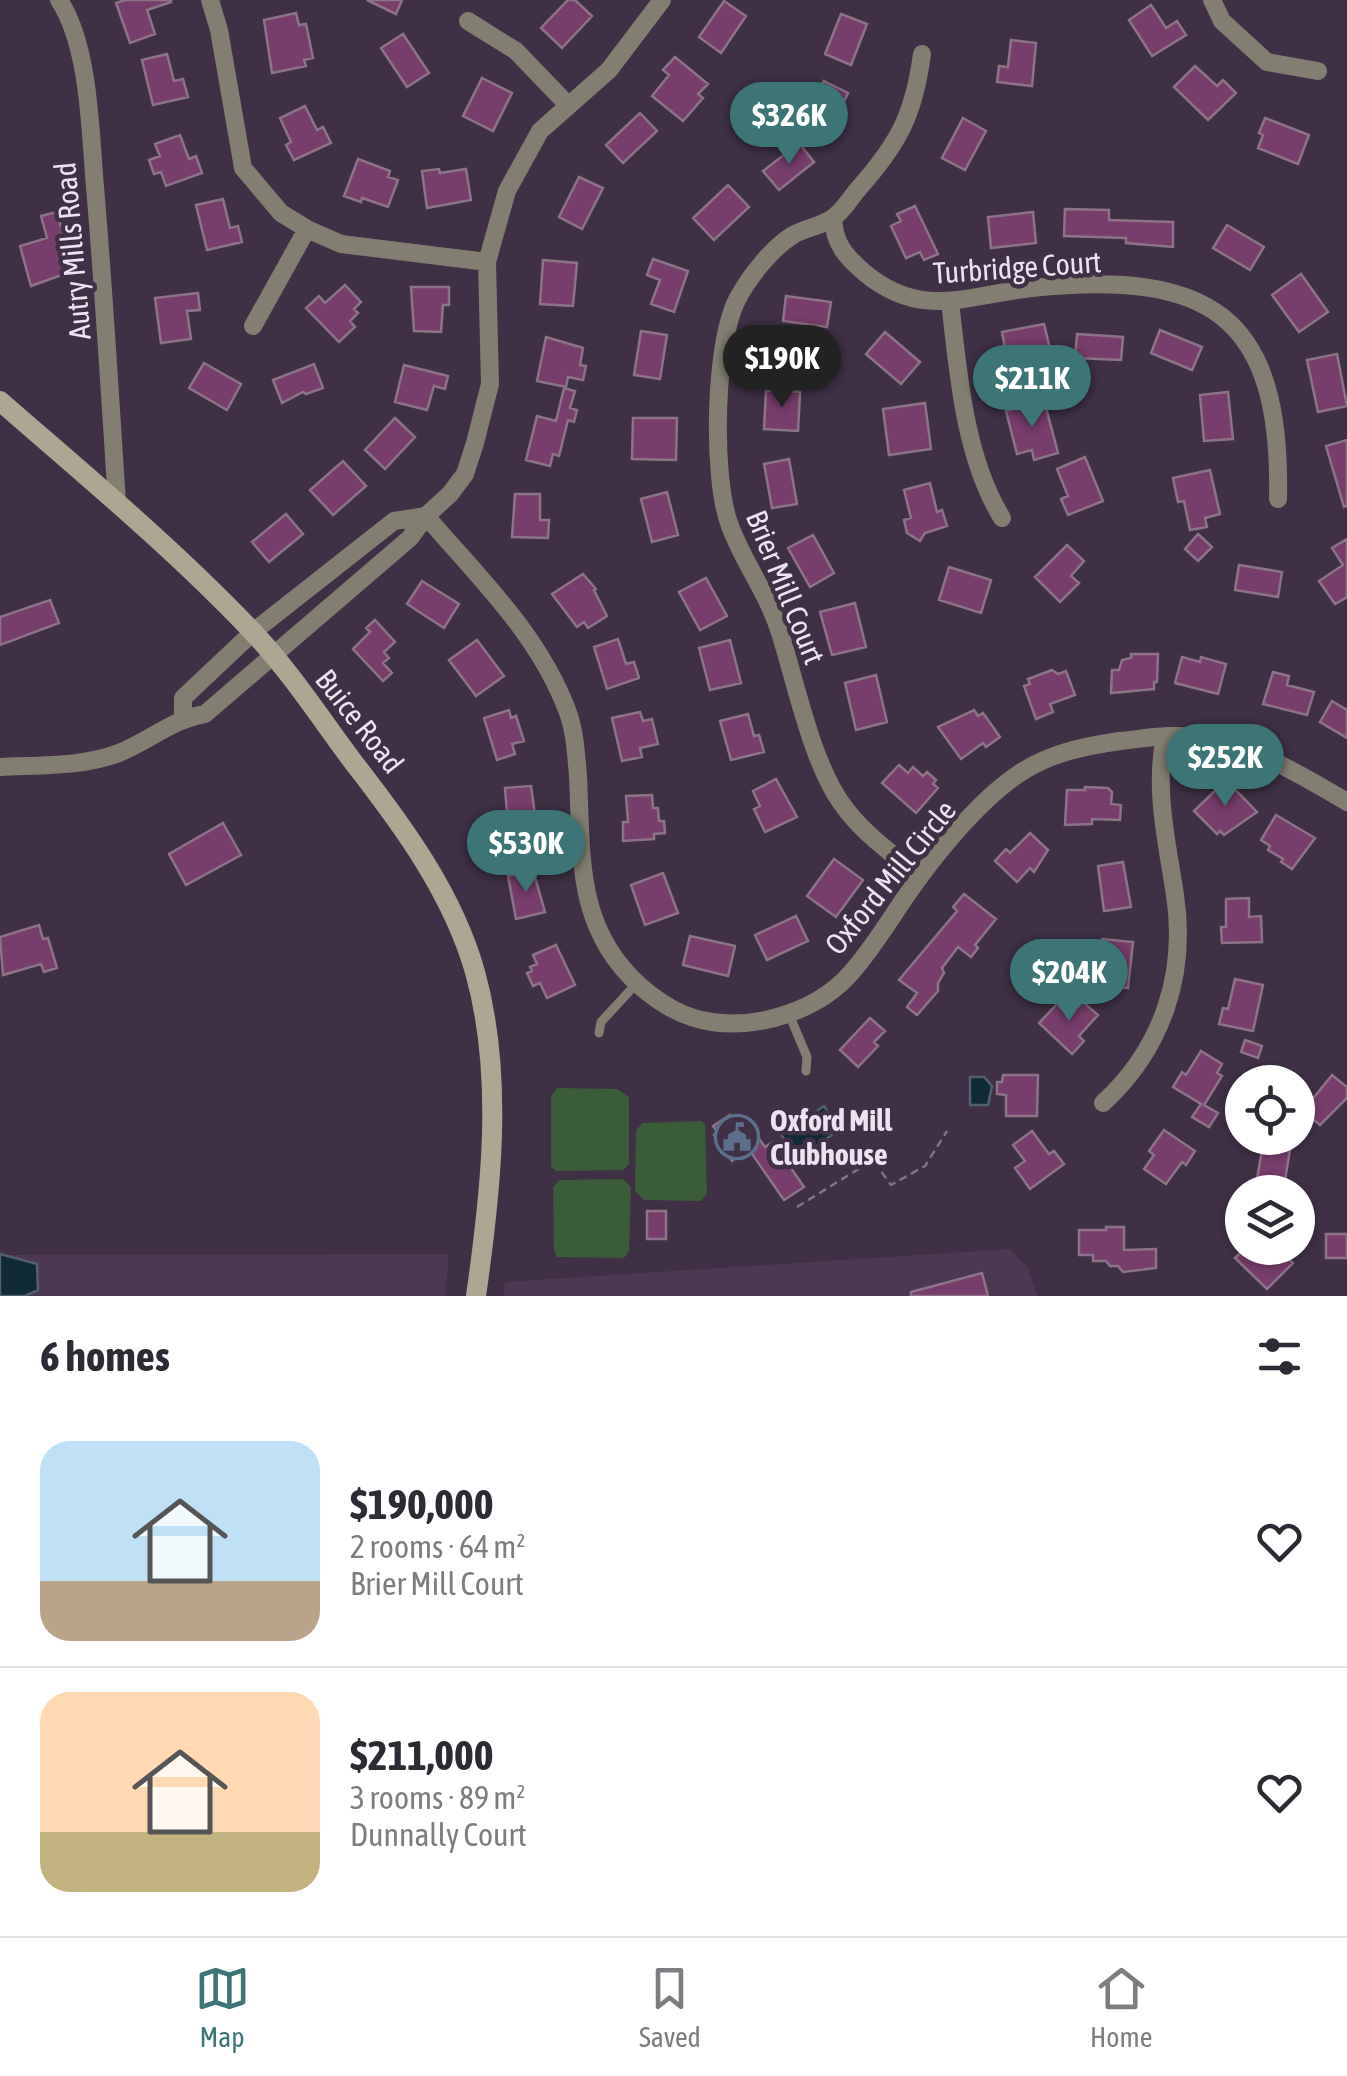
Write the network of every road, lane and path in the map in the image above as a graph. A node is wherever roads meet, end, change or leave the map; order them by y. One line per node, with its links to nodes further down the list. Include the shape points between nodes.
1 (60, 0): 16 (street, Autry Mills Road, via 83,74 91,140)
2 (210, 0): 10 (street, via 243,168 281,213)
3 (662, 0): 8 (street, via 609,70)
4 (1212, 0): 7 (street, via 1222,21 1267,62)
5 (468, 21): 8 (street, via 516,51)
6 (922, 54): 9 (street, Brier Mill Court, via 917,96 891,152)
7 (1318, 71)
8 (568, 105): 11 (street, via 540,131 507,191)
9 (834, 218): 12 (street, Turbridge Court, via 834,238 846,256 882,286 925,303); 25 (street, Brier Mill Court, via 775,250 728,320 721,495 736,542 778,625 830,785 856,822)
10 (307, 229): 11 (street, via 341,244); 13 (street)
11 (486, 262): 17 (street, via 490,384 464,474)
12 (950, 301): 15 (street, Turbridge Court, via 1079,286 1171,292 1210,306 1259,361 1279,466); 18 (street, via 964,416)
13 (253, 326)
14 (0, 401): 16 (street, Buice Road)
15 (1278, 499)
16 (116, 502): 19 (street, Buice Road)
17 (426, 516): 19 (street, via 394,521); 20 (street, via 410,538); 26 (street, Oxford Mill Circle, via 527,633 556,682 576,753 590,911 615,960)
18 (1002, 518)
19 (253, 632): 20 (street, Buice Road); 21 (street, via 184,698)
20 (272, 656): 21 (street, via 205,714); 33 (street, Buice Road, via 420,854 475,971 492,1088)
21 (184, 717): 23 (street, via 116,754)
22 (1165, 736): 24 (street, Oxford Mill Circle, via 1204,738 1254,753); 25 (street, Oxford Mill Circle, via 1072,749 1021,772); 30 (street, via 1158,768 1178,941 1170,992 1159,1031)
23 (0, 767)
24 (1347, 802)
25 (920, 877): 27 (street, Oxford Mill Circle, via 849,974)
26 (637, 983): 27 (street, Oxford Mill Circle, via 689,1018 722,1023); 28 (lane, via 601,1022)
27 (789, 1014): 29 (lane)
28 (599, 1033)
29 (806, 1071)
30 (1103, 1103)
31 (947, 1131): 32 (path, via 925,1166 891,1185 873,1160)
32 (797, 1207)
33 (476, 1296)

